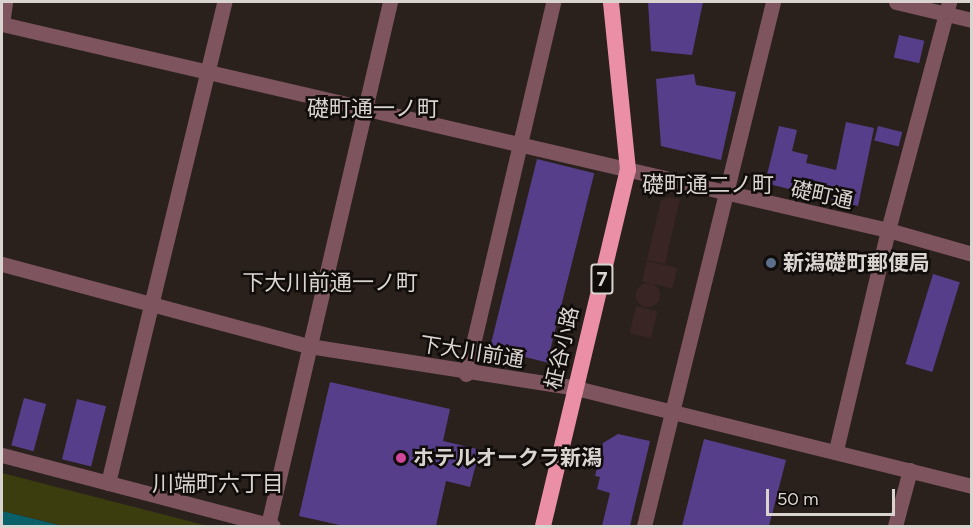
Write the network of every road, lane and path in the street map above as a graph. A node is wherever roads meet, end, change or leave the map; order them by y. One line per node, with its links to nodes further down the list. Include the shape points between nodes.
1 (5, 2): 10 (street)
2 (224, 2): 11 (street)
3 (390, 2): 12 (street)
4 (553, 2): 13 (street)
5 (611, 2): 14 (highway, 柾谷小路 / 7)
6 (773, 2): 15 (street)
7 (896, 2): 8 (street)
8 (948, 7): 9 (street); 16 (street)
9 (972, 20)
10 (2, 24): 11 (street, 礎町通)
11 (207, 72): 12 (street, 礎町通); 19 (street)
12 (364, 109): 13 (street, 礎町通); 20 (street)
13 (522, 146): 14 (street, 礎町通); 21 (street)
14 (628, 170): 15 (street, 礎町通); 22 (highway, 柾谷小路 / 7)
15 (726, 195): 16 (street, 礎町通); 23 (street)
16 (888, 230): 17 (street, 礎町通); 24 (street)
17 (972, 254)
18 (2, 264): 19 (street, 下大川前通)
19 (150, 307): 20 (street, 下大川前通); 27 (street)
20 (309, 346): 21 (street, 下大川前通); 29 (street)
21 (466, 374): 22 (street, 下大川前通)
22 (576, 388): 23 (street, 下大川前通); 30 (highway, 柾谷小路 / 7)
23 (674, 410): 24 (street, 下大川前通); 31 (street)
24 (836, 450): 26 (street, 下大川前通)
25 (2, 455): 27 (street)
26 (910, 470): 28 (street, 下大川前通); 32 (street)
27 (108, 483): 29 (street)
28 (972, 486)
29 (270, 526)
30 (543, 526)
31 (644, 526)
32 (895, 526)

